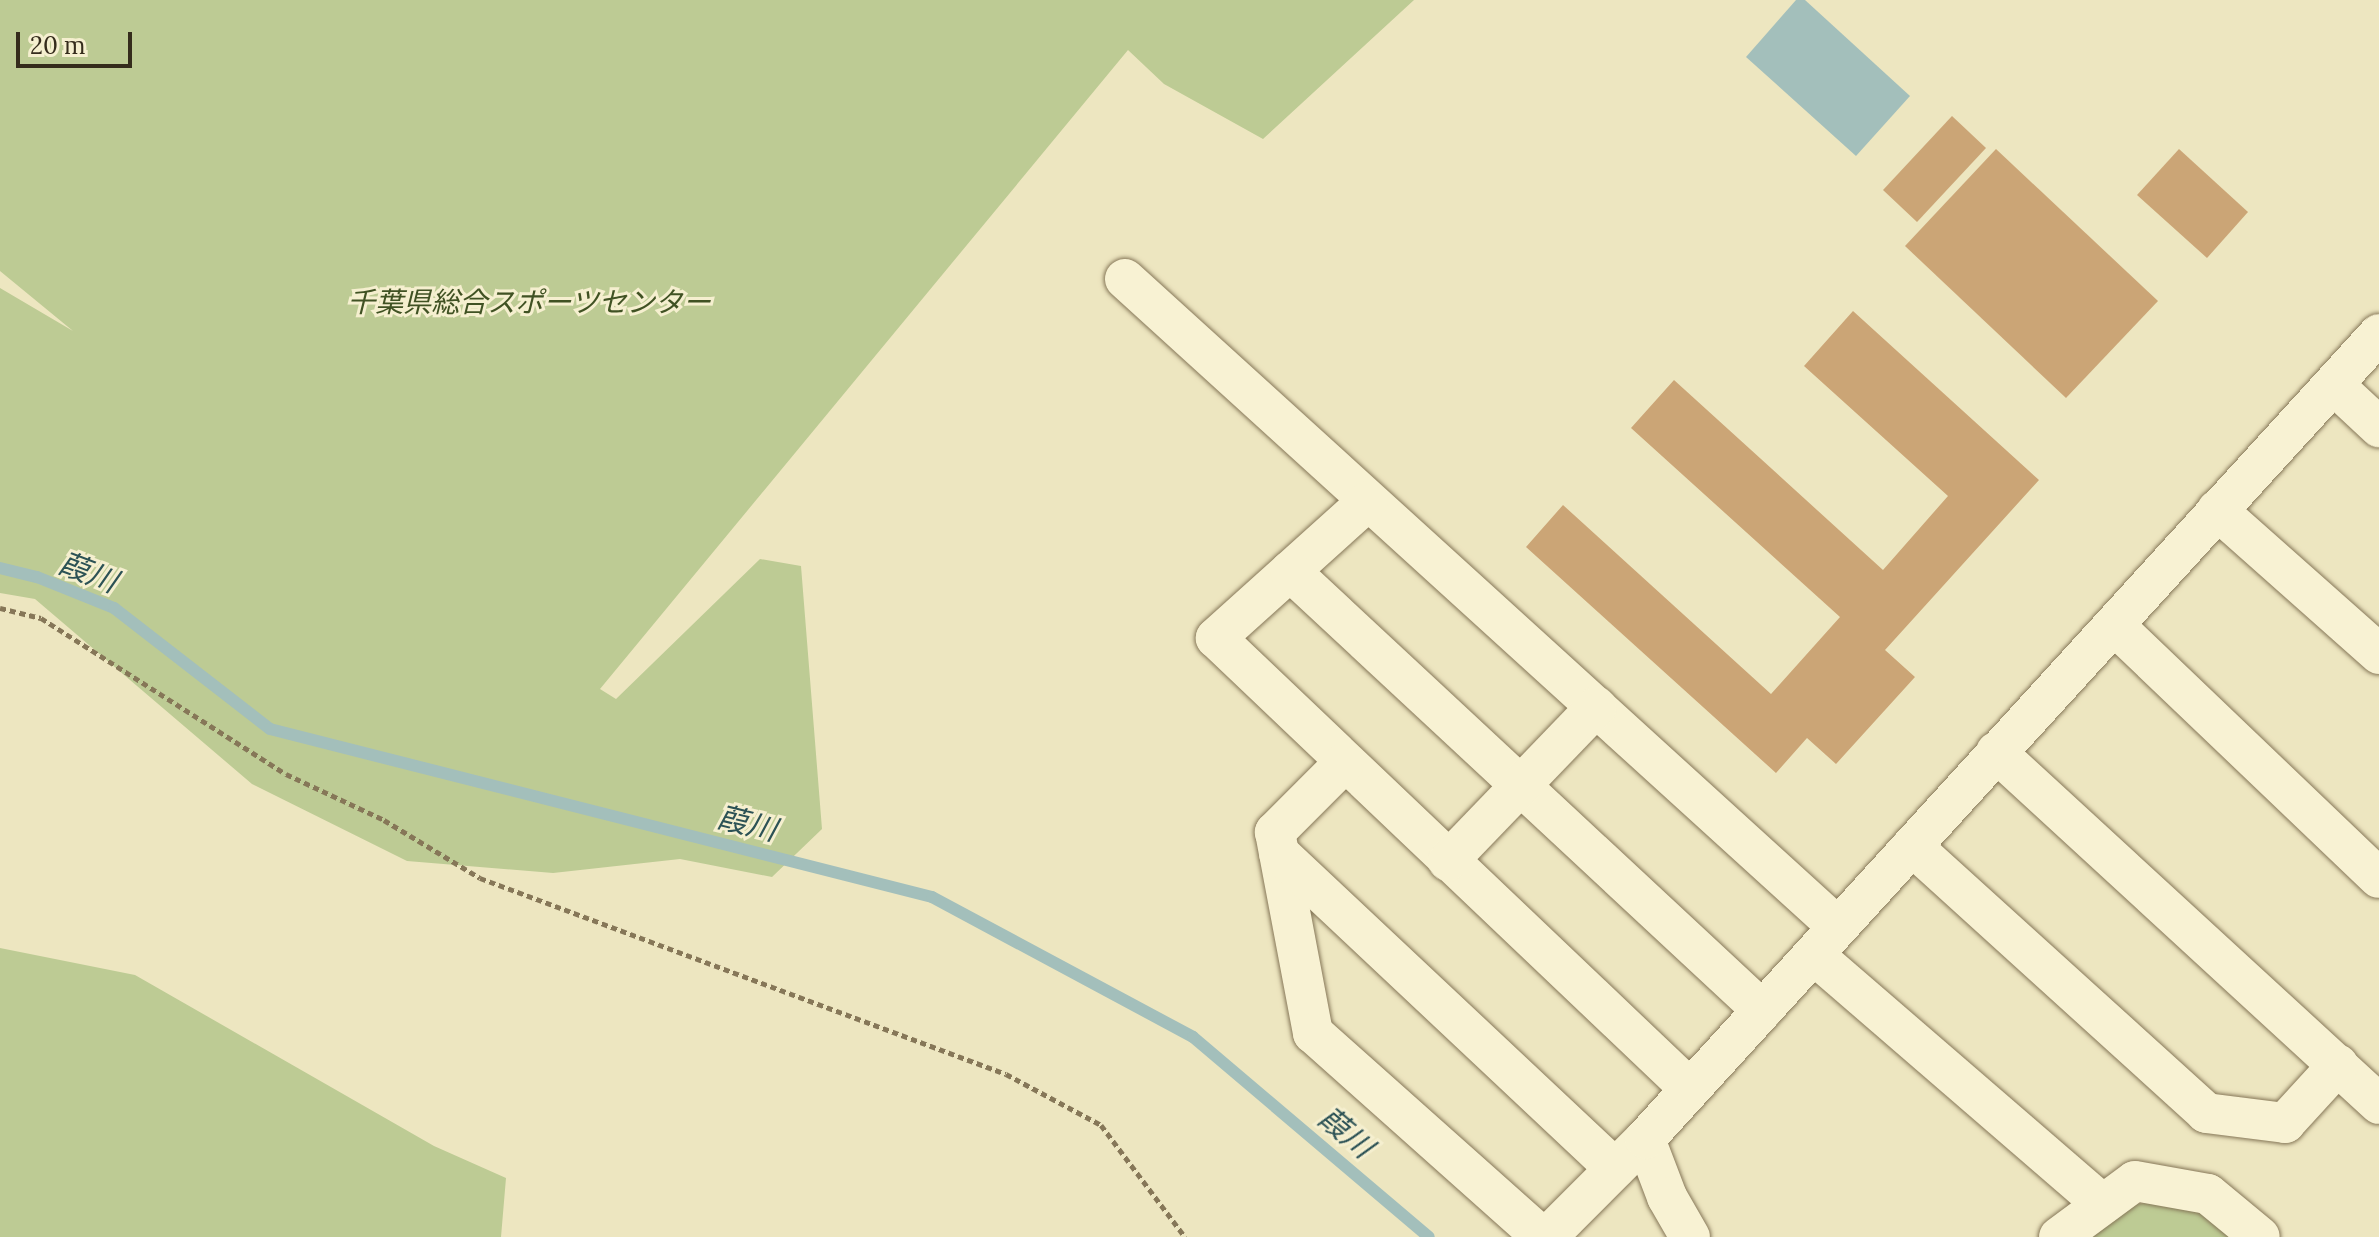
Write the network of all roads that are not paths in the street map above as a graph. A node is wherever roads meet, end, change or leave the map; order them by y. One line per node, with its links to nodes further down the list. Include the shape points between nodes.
1 (1125, 279): 5 (street)
2 (2379, 334): 3 (street)
3 (2334, 385): 4 (street); 6 (street)
4 (2379, 427)
5 (1368, 501): 7 (street); 10 (street)
6 (2217, 510): 8 (street); 9 (street)
7 (1290, 571): 12 (street, via 1216,638); 13 (street)
8 (2114, 625): 11 (street); 17 (street)
9 (2379, 654)
10 (1596, 707): 13 (street); 18 (street)
11 (1996, 752): 14 (street); 20 (street)
12 (1344, 763): 15 (street, via 1275,832); 16 (street)
13 (1522, 786): 16 (street); 19 (street)
14 (1912, 846): 18 (street); 20 (street, via 2206,1113 2285,1123)
15 (1279, 853): 24 (street); 26 (street, via 1313,1033)
16 (1448, 861): 21 (street)
17 (2379, 878)
18 (1826, 941): 19 (street); 25 (street)
19 (1762, 1010): 21 (street)
20 (2338, 1065): 22 (street)
21 (1690, 1089): 23 (street)
22 (2379, 1104)
23 (1645, 1139): 24 (street); 27 (street, via 1667,1197)
24 (1615, 1168): 26 (street)
25 (2102, 1204): 28 (street); 29 (street, via 2135,1181 2208,1194)
26 (1544, 1237)
27 (1690, 1237)
28 (2059, 1237)
29 (2260, 1237)

